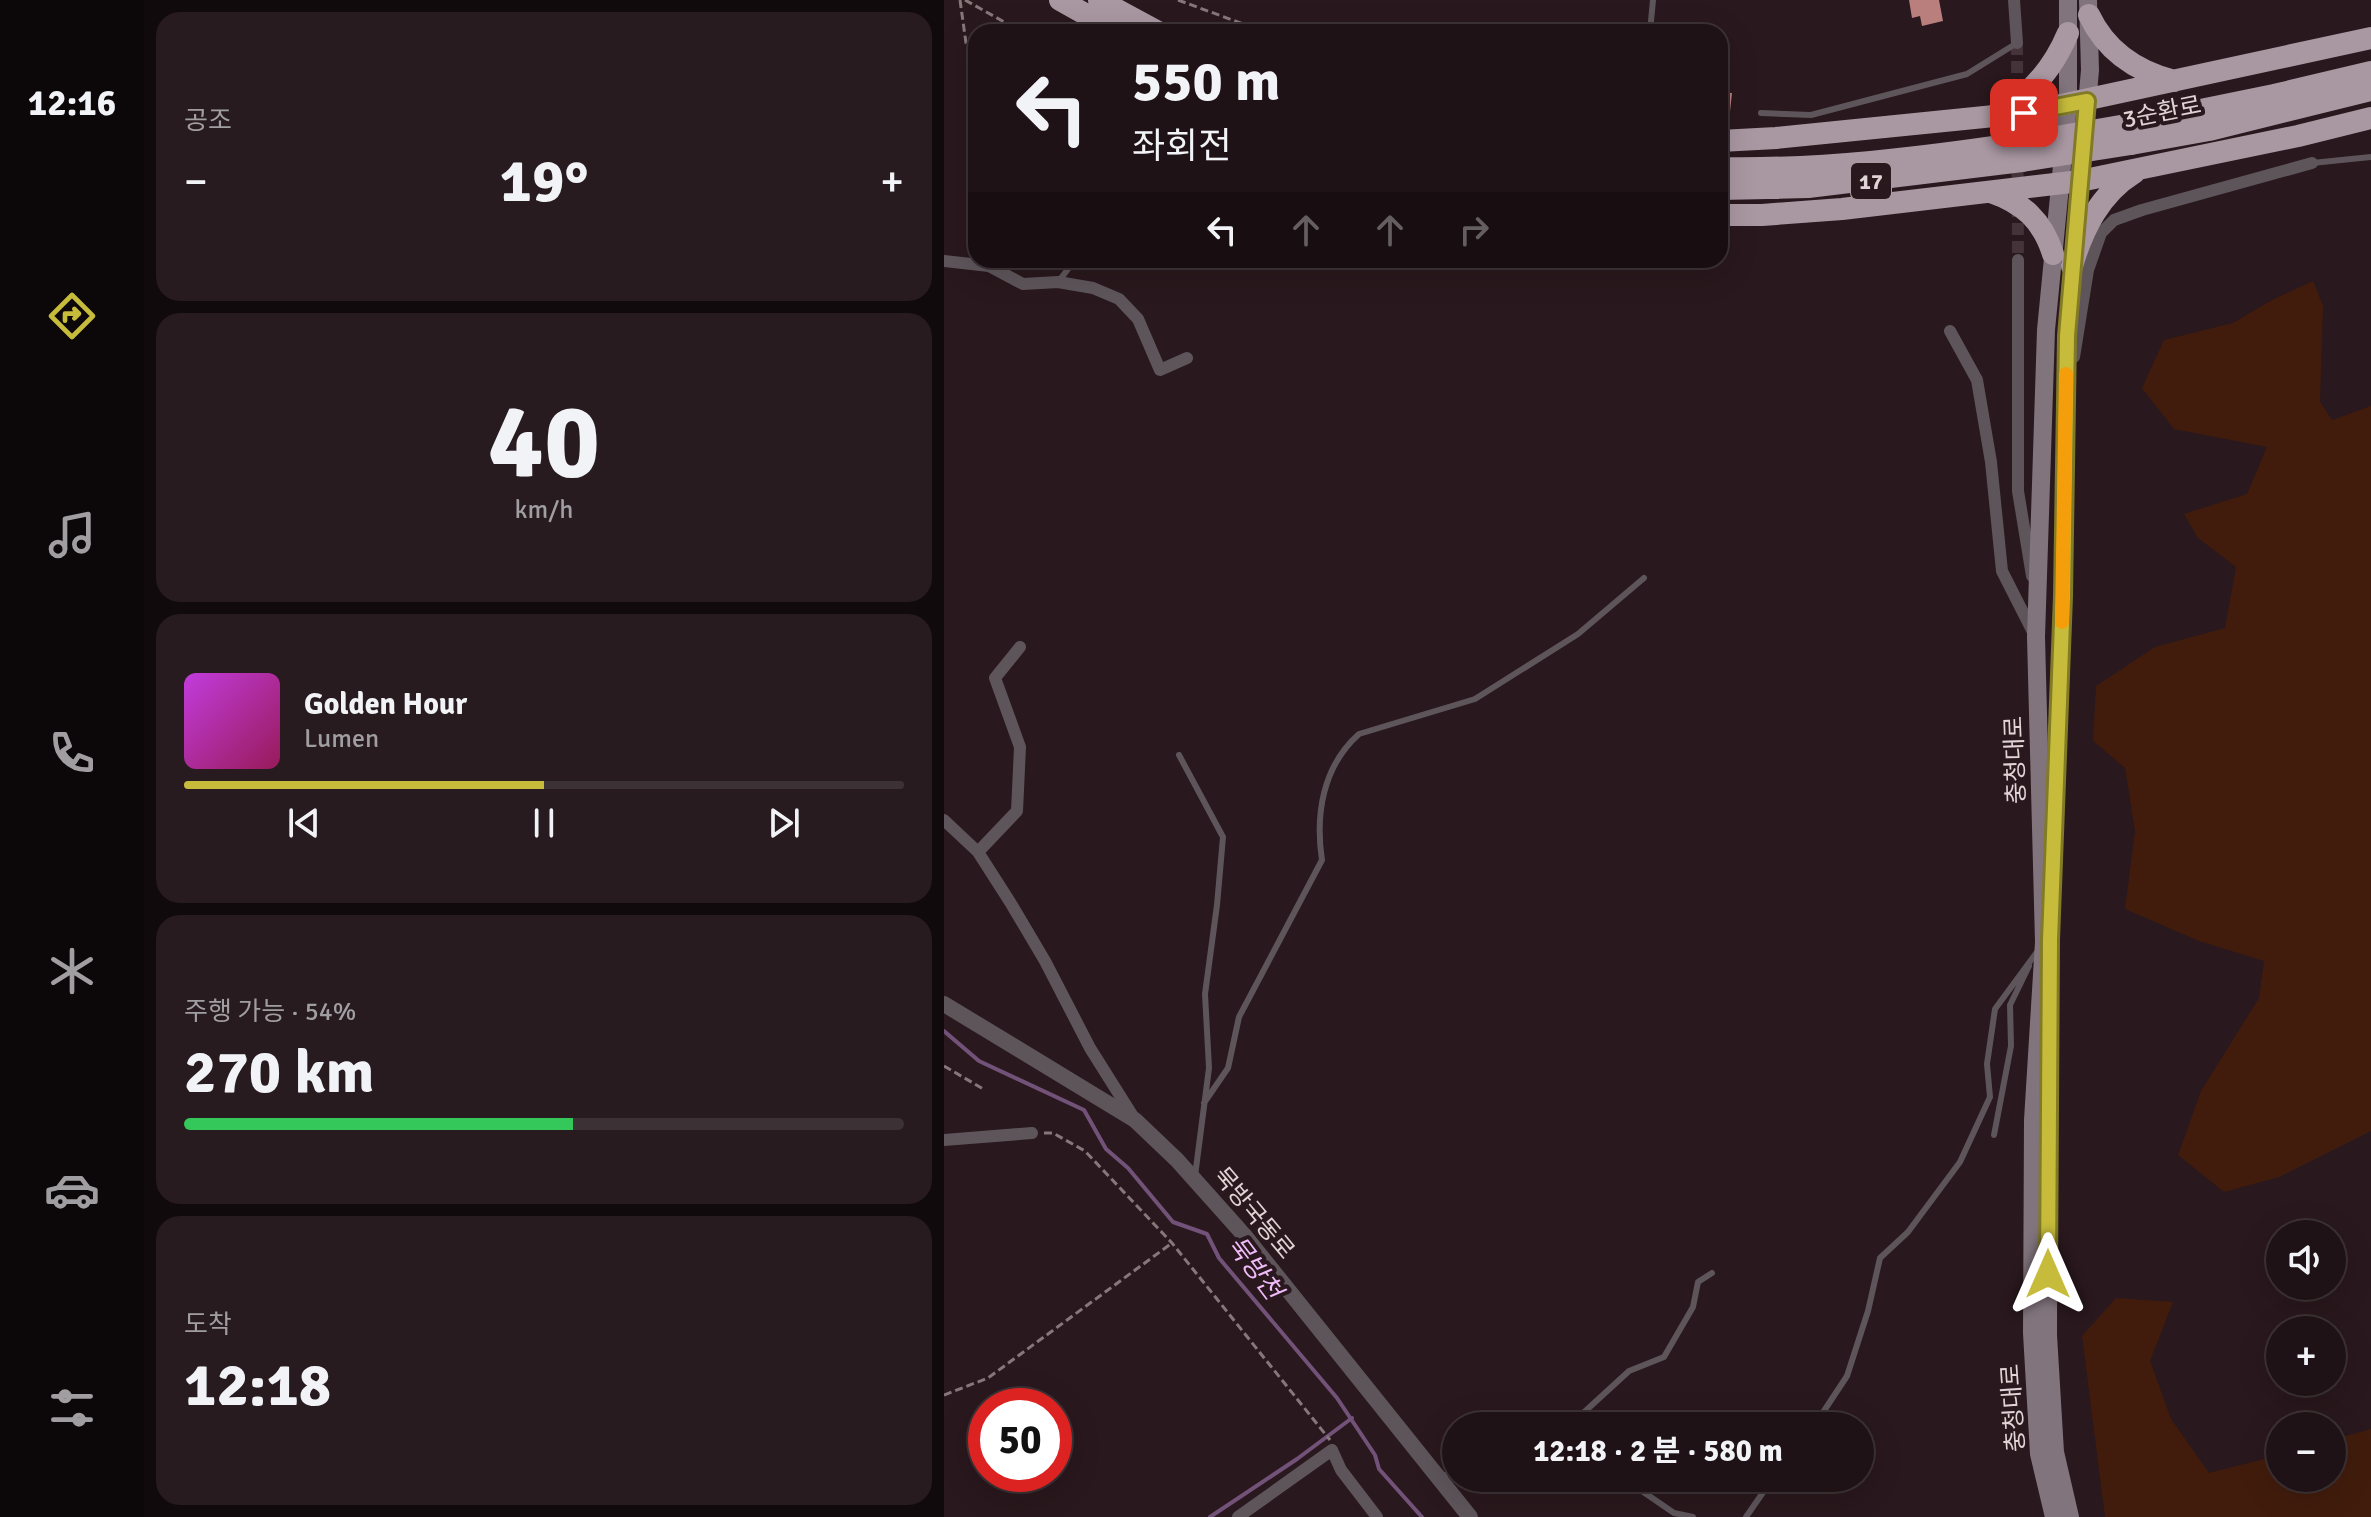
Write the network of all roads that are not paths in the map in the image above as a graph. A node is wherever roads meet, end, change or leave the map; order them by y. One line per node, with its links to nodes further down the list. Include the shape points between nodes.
1 (1060, 0): 7 (highway)
2 (1099, 0): 8 (highway)
3 (1653, 0): 9 (lane)
4 (2014, 0): 12 (street)
5 (2068, 0): 10 (main road, 충청대로)
6 (2091, 5): 14 (highway, via 2100,35 2121,57); 16 (main road, 충청대로)
7 (1103, 24)
8 (1143, 24)
9 (1651, 24)
10 (2068, 33): 16 (main road, 충청대로); 19 (highway, via 2034,87)
11 (2371, 38): 14 (highway)
12 (2017, 43): 17 (lane, via 1967,74 1811,115)
13 (2371, 72): 21 (highway, 3순환로 / 17)
14 (2175, 81): 16 (highway)
15 (2371, 90): 21 (highway, 3순환로 / 17, via 2209,130)
16 (2087, 100): 18 (highway); 28 (highway); 29 (main road, 충청대로)
17 (1761, 113)
18 (2024, 113): 19 (highway); 30 (highway)
19 (1990, 117): 22 (highway)
20 (2371, 118): 27 (highway)
21 (2131, 134): 23 (highway, 3순환로 / 17, bridge)
22 (1728, 141)
23 (2021, 152): 26 (highway, 3순환로 / 17); 31 (highway, 3순환로 / 17, via 1808,187)
24 (2371, 157): 25 (lane)
25 (2312, 163): 44 (street, via 2142,210 2114,220 2101,233 2088,270)
26 (1728, 168)
27 (2142, 168): 28 (highway); 38 (highway, via 2120,182 2094,213)
28 (2109, 175): 29 (highway)
29 (2070, 182): 30 (highway); 34 (main road, 충청대로); 38 (main road, 충청대로)
30 (2029, 187): 32 (highway)
31 (1728, 189)
32 (1990, 191): 33 (highway, via 1828,210); 34 (highway, via 2029,211)
33 (1728, 215)
34 (2053, 254): 46 (main road, 충청대로)
35 (2018, 260): 46 (street, via 2018,491)
36 (944, 261): 37 (street)
37 (968, 264)
38 (2072, 266): 44 (main road, 충청대로)
39 (993, 268): 41 (street, via 1023,284)
40 (1069, 268): 41 (lane)
41 (1058, 282): 43 (street, via 1119,299 1138,319 1160,370)
42 (1950, 331): 47 (street, via 1977,380 2002,571)
43 (1187, 358)
44 (2065, 428): 72 (main road, 충청대로, via 2050,940 2048,1335 2055,1452)
45 (1644, 578): 54 (lane, via 1578,634 1475,699 1359,734 1346,746 1320,801 1322,860 1239,1017 1228,1068)
46 (2036, 604): 47 (main road, 충청대로)
47 (2036, 637): 52 (main road, 충청대로)
48 (1020, 647): 51 (street, via 995,678 1020,747 1017,811)
49 (1179, 755): 54 (lane, via 1223,837 1205,994 1209,1068)
50 (944, 820): 51 (street)
51 (978, 852): 55 (street)
52 (2039, 949): 57 (lane, via 2010,1005 2011,1046); 62 (lane, via 1995,1009 1987,1064 1990,1097 1960,1162 1908,1232 1880,1258 1847,1376); 71 (main road, 충청대로, via 2032,1333 2039,1454)
53 (944, 1004): 55 (street, 묵방국동로)
54 (1204, 1103): 59 (lane)
55 (1135, 1120): 59 (street, 묵방국동로)
56 (1032, 1133): 58 (street)
57 (1994, 1135)
58 (944, 1140)
59 (1194, 1179): 63 (street, 묵방국동로)
60 (1712, 1273): 61 (lane, via 1698,1282 1693,1307 1664,1357 1629,1371)
61 (1584, 1412)
62 (1823, 1412)
63 (1440, 1480): 68 (street, 묵방국동로)
64 (1643, 1492): 69 (lane, via 1674,1513)
65 (1763, 1492): 70 (lane)
66 (1238, 1517): 67 (street, via 1332,1450)
67 (1377, 1517)
68 (1470, 1517)
69 (1693, 1517)
70 (1746, 1517)
71 (2054, 1517)
72 (2070, 1517)

